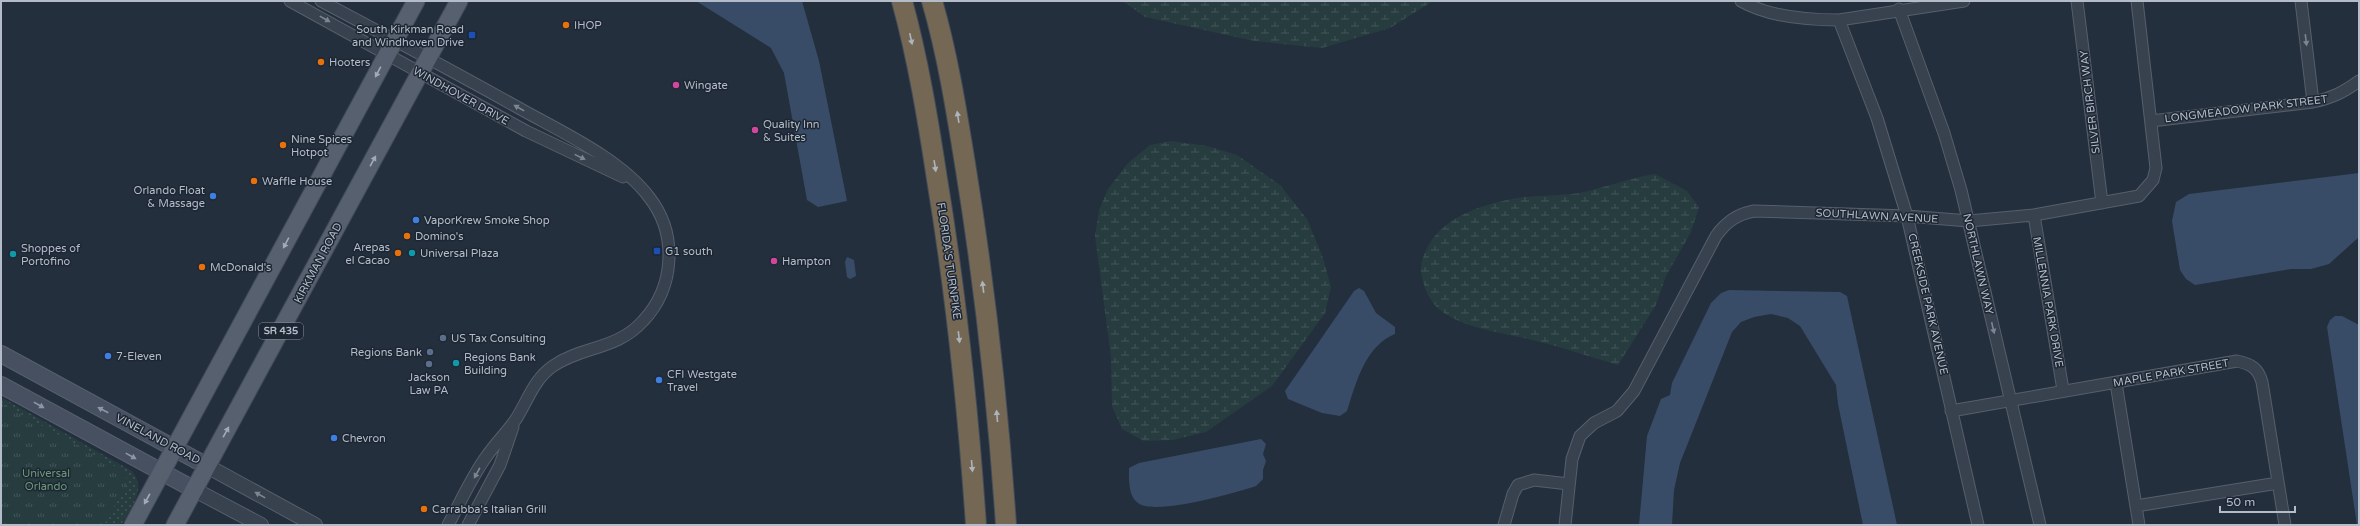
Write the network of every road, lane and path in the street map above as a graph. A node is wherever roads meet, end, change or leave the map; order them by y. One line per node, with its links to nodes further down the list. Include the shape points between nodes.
1 (290, 1): 14 (street, WINDHOVER DRIVE, one-way to 14)
2 (321, 1): 14 (street, WINDHOVER DRIVE)
3 (416, 1): 14 (main road, SR 435)
4 (459, 1): 15 (main road, KIRKMAN ROAD / SR 435)
5 (902, 1): 49 (highway, FLORIDA'S TURNPIKE, one-way to 49, via 927,114 947,237 962,359)
6 (932, 1): 50 (highway, one-way to 6, via 992,356 976,233 956,108)
7 (1741, 1): 13 (street, via 1787,16)
8 (1964, 1): 12 (street)
9 (2077, 1): 23 (street, SILVER BIRCH WAY)
10 (2137, 1): 19 (street, SOUTHLAWN AVENUE)
11 (2301, 1): 18 (street, one-way to 18)
12 (1899, 9): 13 (street); 26 (street, NORTHLAWN WAY, via 1944,133)
13 (1839, 20): 25 (street, CREEKSIDE PARK AVENUE, via 1877,118)
14 (391, 47): 15 (street, WINDHOVER DRIVE); 16 (street, WINDHOVER DRIVE); 34 (main road, SR 435, one-way to 34)
15 (429, 58): 16 (main road, KIRKMAN ROAD / SR 435); 20 (street, WINDHOVER DRIVE, one-way to 15)
16 (420, 74): 21 (street, WINDHOVER DRIVE); 37 (main road, KIRKMAN ROAD / SR 435, one-way to 16)
17 (2359, 81): 18 (street, LONGMEADOW PARK STREET, via 2336,96)
18 (2314, 102): 19 (street, LONGMEADOW PARK STREET)
19 (2151, 121): 23 (street, SOUTHLAWN AVENUE, via 2156,168 2153,180 2139,196)
20 (553, 127): 21 (street); 22 (street, WINDHOVER DRIVE, via 610,162)
21 (545, 140): 22 (street, WINDHOVER DRIVE, one-way to 22)
22 (636, 184): 33 (street, WINDHOVER DRIVE, via 656,207 667,236 669,269 659,298 642,323 625,336 606,346 568,357 546,371 536,382)
23 (2102, 203): 24 (street, SOUTHLAWN AVENUE)
24 (2034, 215): 26 (street, SOUTHLAWN AVENUE); 30 (street, MILLENNIA PARK DRIVE)
25 (1908, 216): 26 (street, SOUTHLAWN AVENUE); 32 (street, CREEKSIDE PARK AVENUE); 40 (street, SOUTHLAWN AVENUE, via 1754,211 1732,219 1716,236 1634,391 1617,411 1594,423 1580,436 1572,459)
26 (1968, 221): 31 (street, NORTHLAWN WAY, one-way to 31)
27 (1, 354): 34 (main road, VINELAND ROAD, one-way to 27)
28 (2116, 383): 30 (street, MAPLE PARK STREET); 39 (street, MAPLE PARK STREET, via 2237,362 2250,364 2259,372 2262,382); 42 (street)
29 (1, 385): 38 (main road, one-way to 38)
30 (2063, 390): 31 (street, MAPLE PARK STREET)
31 (2009, 400): 32 (street, MAPLE PARK STREET); 54 (street, NORTHLAWN WAY)
32 (1951, 411): 53 (street, CREEKSIDE PARK AVENUE)
33 (516, 419): 35 (street, WINDHOVER DRIVE); 36 (street, WINDHOVER DRIVE)
34 (174, 448): 37 (main road, VINELAND ROAD); 38 (main road, SR 435)
35 (486, 457): 36 (street); 47 (street, WINDHOVER DRIVE, one-way to 47)
36 (500, 465): 48 (street, WINDHOVER DRIVE)
37 (207, 466): 41 (main road, KIRKMAN ROAD / SR 435); 46 (street, VINELAND ROAD, one-way to 37)
38 (161, 472): 41 (main road); 43 (main road, SR 435, one-way to 43)
39 (2278, 483): 42 (street); 56 (street, MAPLE PARK STREET)
40 (1569, 484): 51 (street, via 1534,480 1518,485); 52 (street, SOUTHLAWN AVENUE)
41 (194, 490): 44 (main road, KIRKMAN ROAD / SR 435); 45 (street)
42 (2136, 506): 55 (street)
43 (133, 525)
44 (176, 525)
45 (261, 525)
46 (315, 525)
47 (448, 525)
48 (468, 525)
49 (976, 525)
50 (1006, 525)
51 (1504, 525)
52 (1565, 525)
53 (1978, 525)
54 (2040, 525)
55 (2139, 525)
56 (2284, 525)

